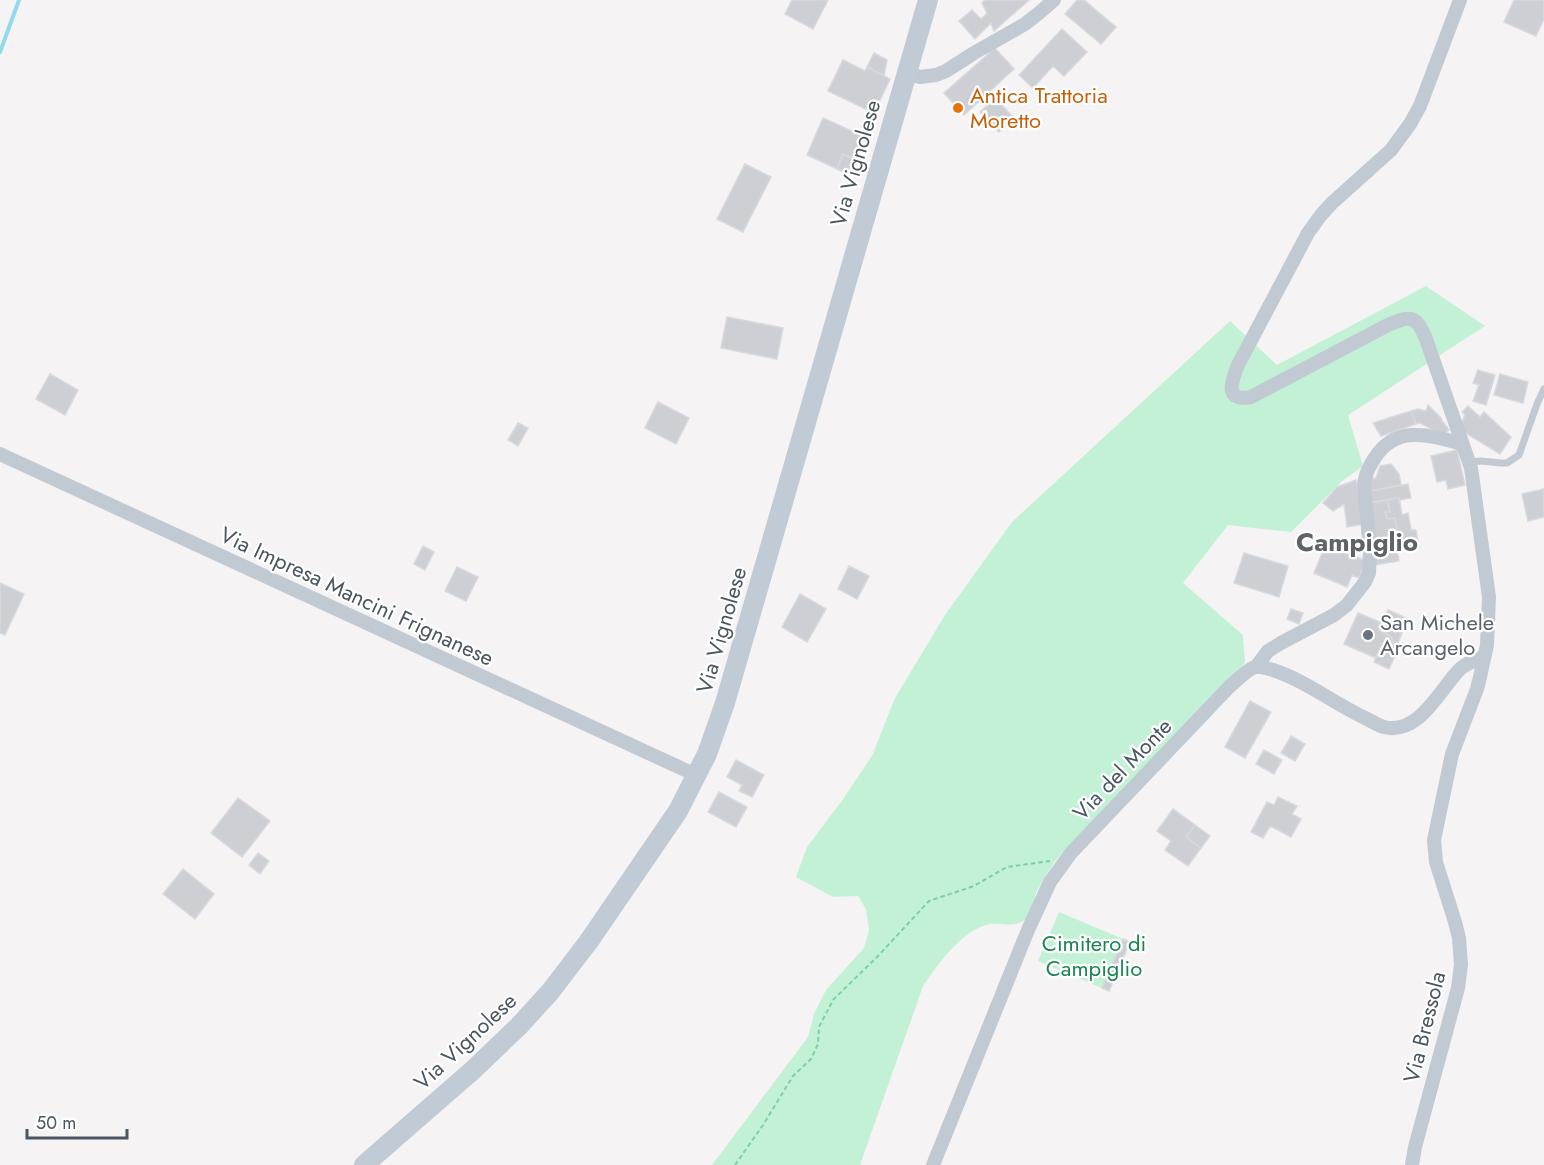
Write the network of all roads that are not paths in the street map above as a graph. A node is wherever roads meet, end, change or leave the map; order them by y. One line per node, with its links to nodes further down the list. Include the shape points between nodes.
1 (927, 0): 4 (main road, Via Vignolese)
2 (1054, 0): 4 (street, via 1025,24 946,71 920,77)
3 (1460, 0): 6 (street, Via Bressola, via 1410,124 1391,150 1332,203 1308,233 1238,365 1231,386 1236,397 1251,397 1388,325 1408,319 1420,326)
4 (907, 73): 11 (main road, Via Vignolese, via 725,703)
5 (1544, 389): 8 (lane, via 1519,455 1507,463)
6 (1462, 444): 8 (street, Via Bressola); 10 (street, Via del Monte, via 1416,434 1387,443 1379,451 1364,477 1370,551 1370,573 1365,582 1334,615 1268,651)
7 (0, 454): 11 (street, Via Impresa Mancini Frignanese)
8 (1468, 462): 9 (street, Via Bressola, via 1489,597)
9 (1484, 657): 10 (street, via 1467,663 1434,703 1417,719 1398,728 1384,727 1291,676); 14 (street, Via Bressola, via 1477,688 1452,754 1434,840 1437,870 1457,930 1461,965)
10 (1256, 667): 13 (street, Via del Monte, via 1230,686 1050,882)
11 (696, 775): 12 (main road, Via Vignolese, via 678,811 550,992 473,1070)
12 (364, 1165)
13 (933, 1165)
14 (1412, 1165)

